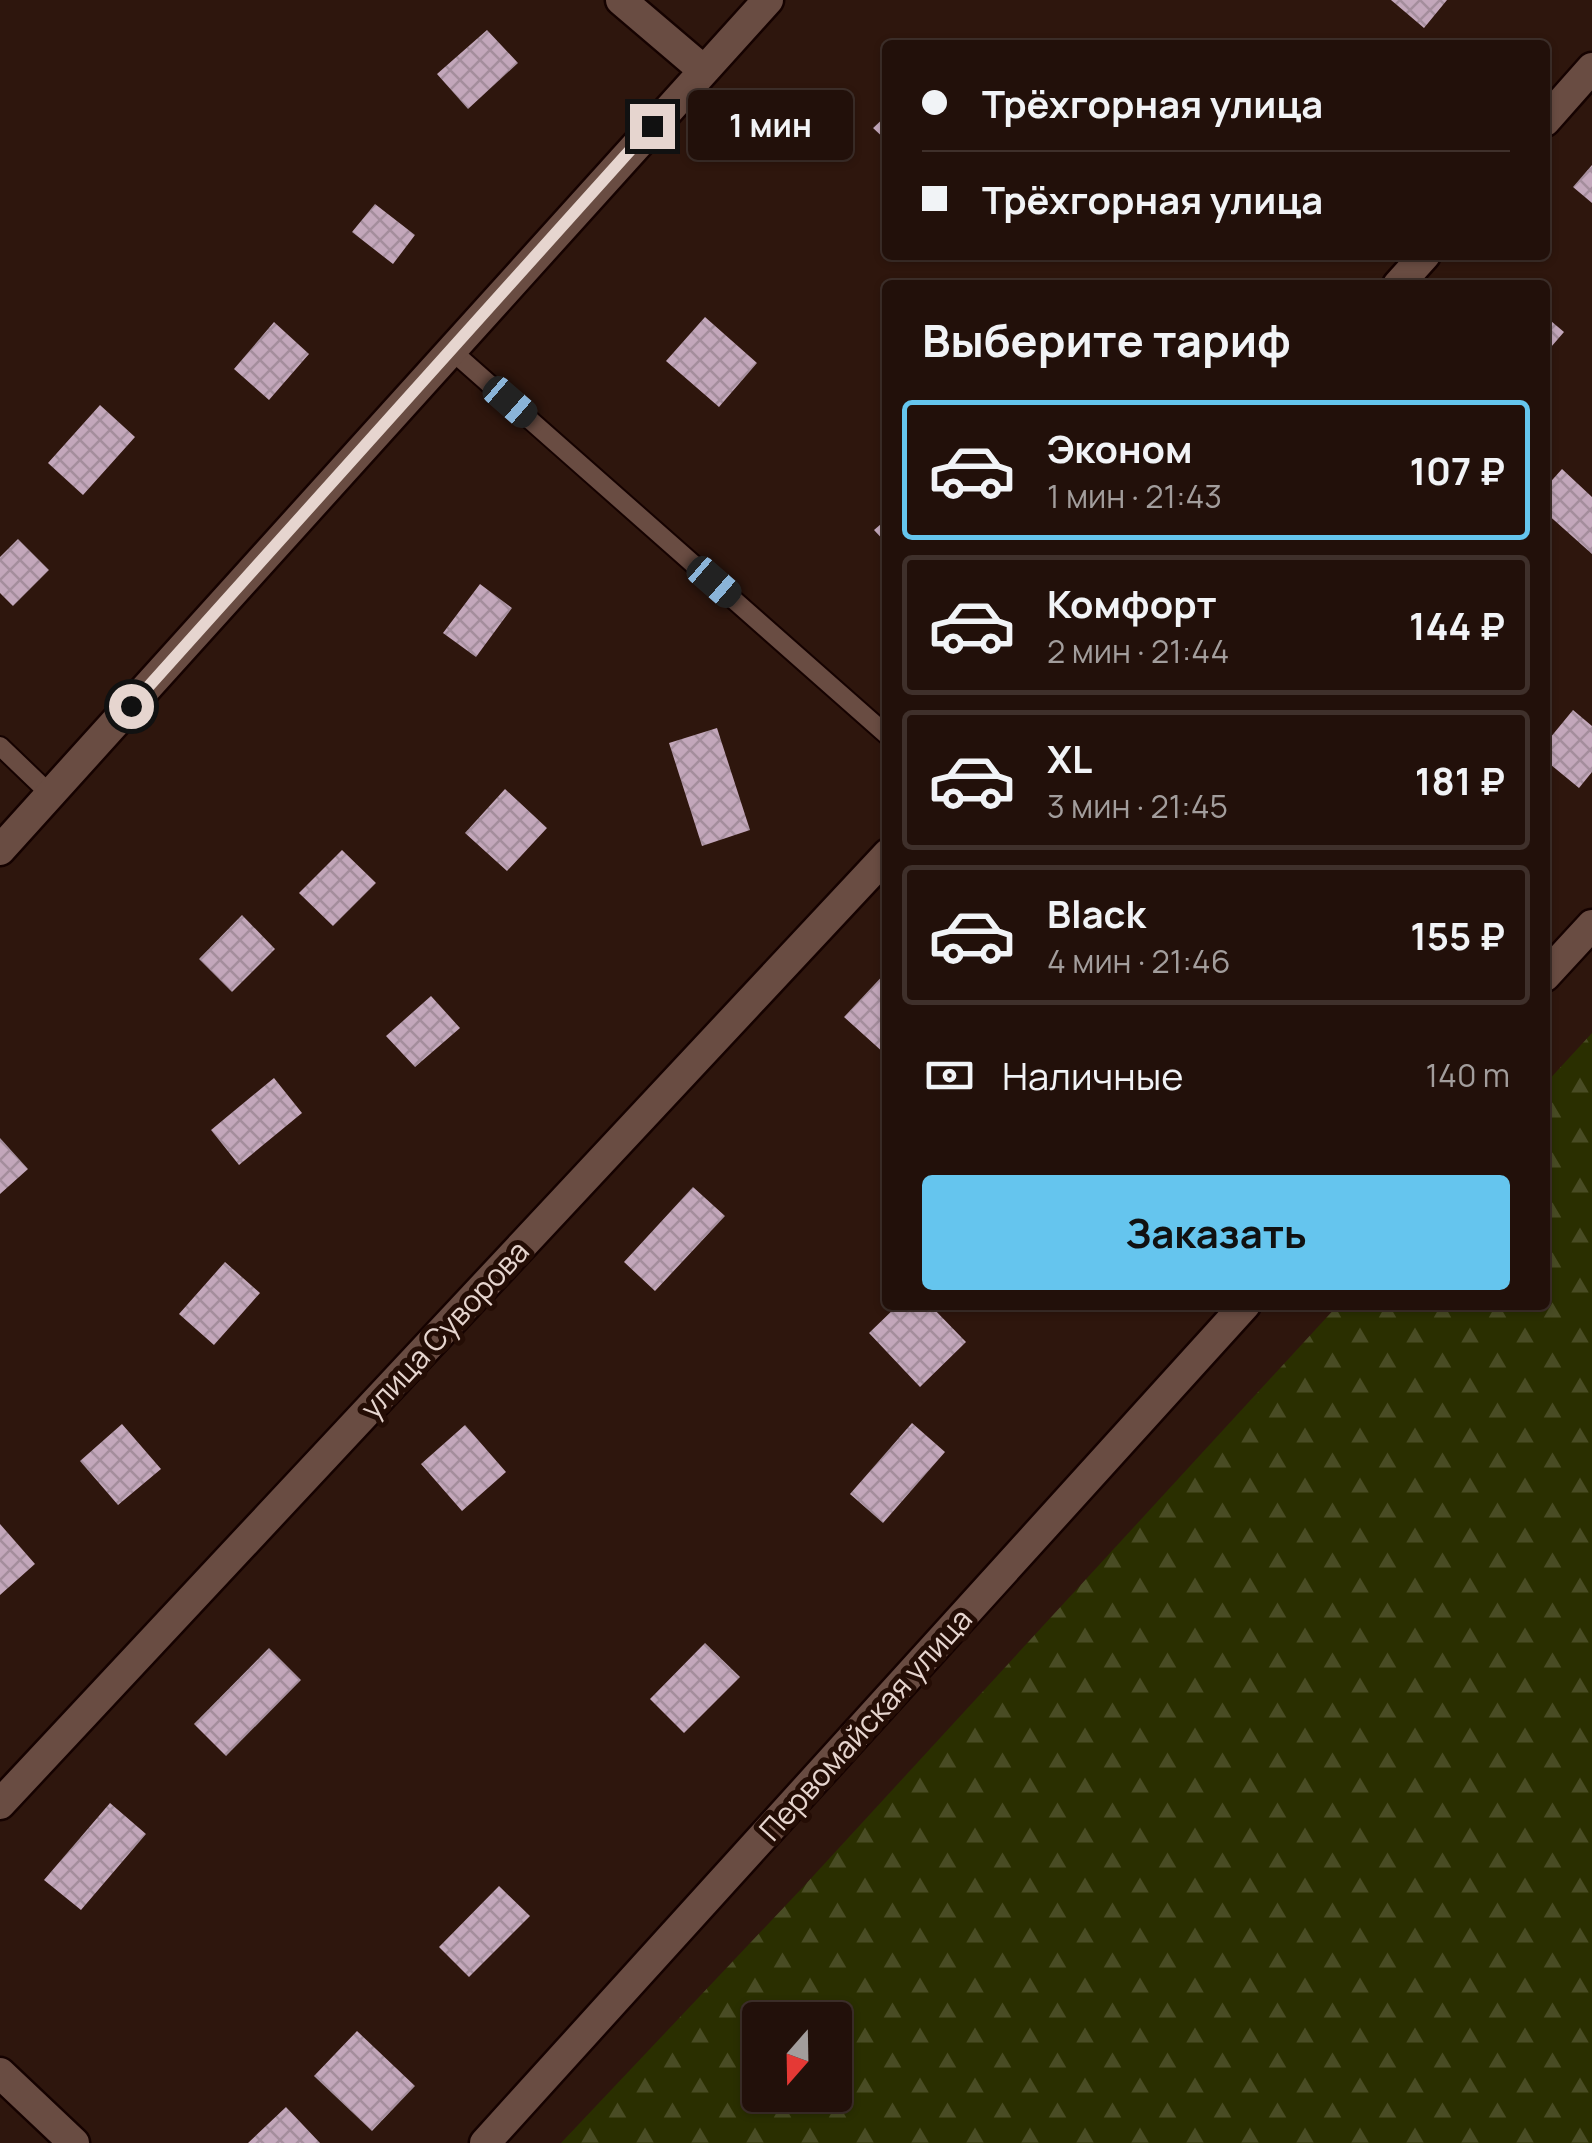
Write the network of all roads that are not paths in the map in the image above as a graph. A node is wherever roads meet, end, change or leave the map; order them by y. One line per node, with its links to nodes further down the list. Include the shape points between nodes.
1 (621, 0): 4 (street)
2 (768, 0): 4 (street)
3 (1592, 68): 5 (street)
4 (702, 70): 8 (street)
5 (1550, 115)
6 (1420, 260): 7 (street)
7 (1402, 280)
8 (452, 351): 9 (lane); 11 (street)
9 (882, 731)
10 (0, 746): 11 (lane)
11 (50, 794): 12 (street)
12 (0, 850)
13 (882, 860): 17 (street, улица Суворова)
14 (1592, 925): 15 (street)
15 (1550, 971)
16 (1240, 1310): 20 (street, Первомайская улица)
17 (0, 1804)
18 (0, 2073): 19 (street)
19 (74, 2143)
20 (485, 2143)

